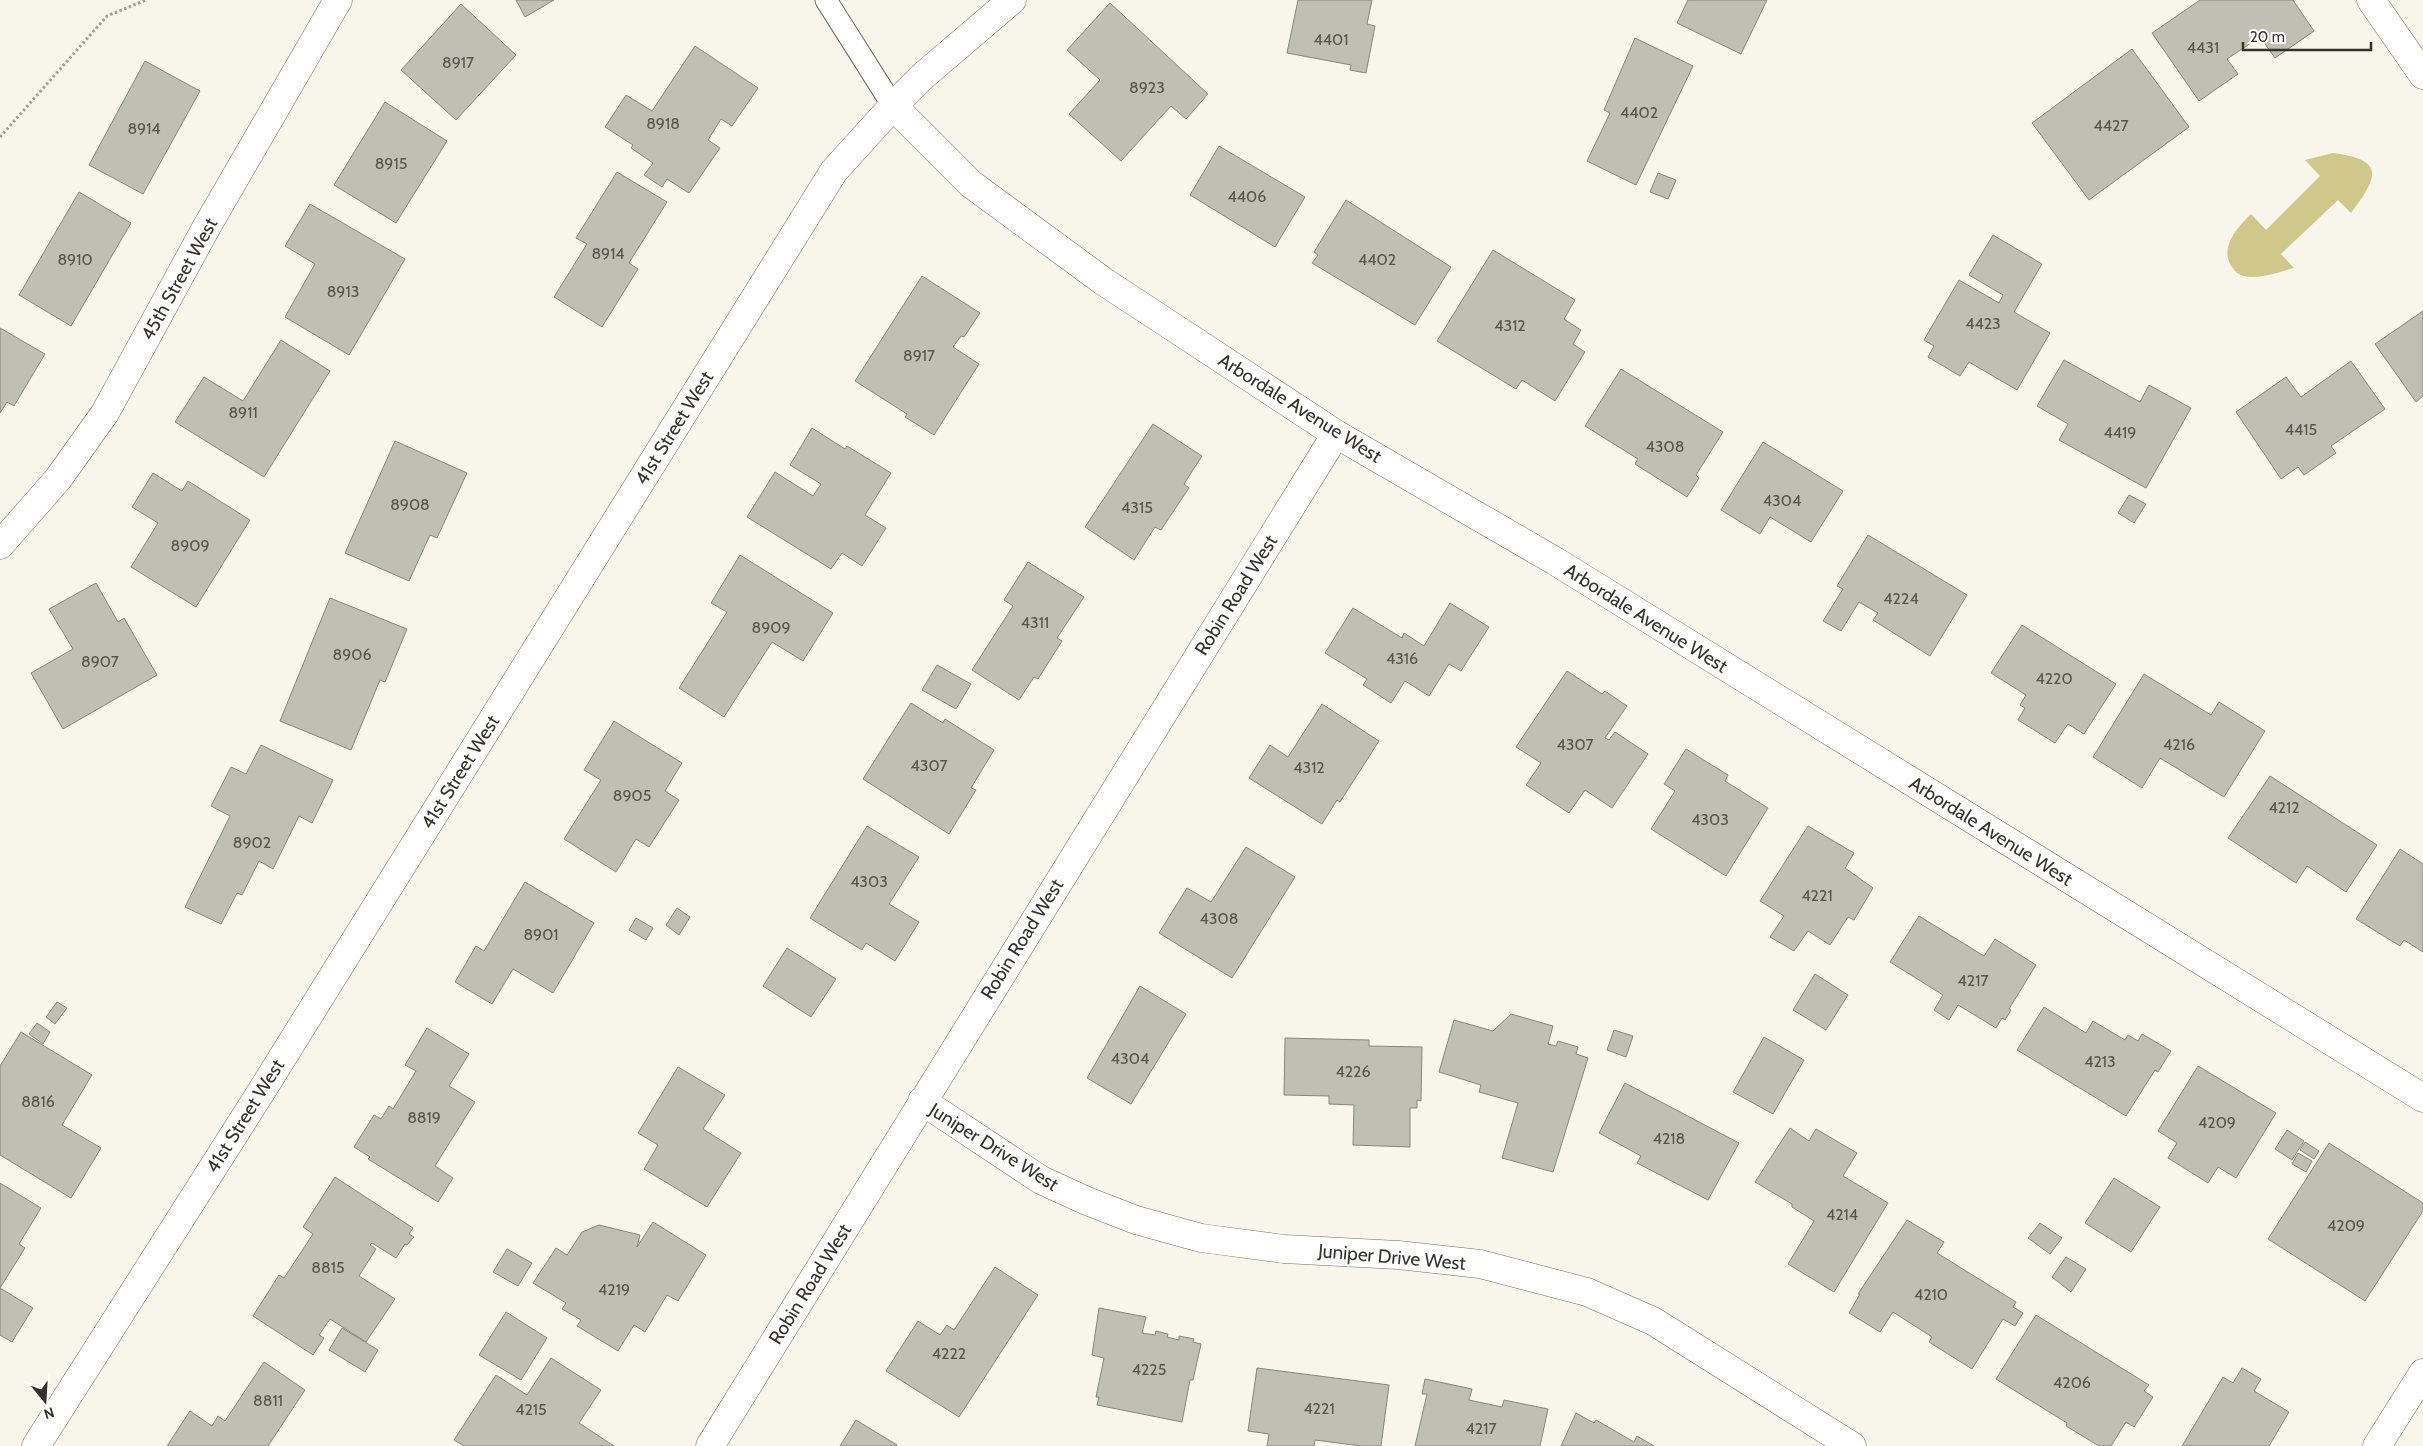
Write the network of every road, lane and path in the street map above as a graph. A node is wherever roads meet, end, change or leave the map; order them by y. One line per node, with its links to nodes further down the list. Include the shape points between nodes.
1 (146, 0): 8 (path, via 107,16)
2 (338, 0): 10 (street, 45th Street West, via 206,228 105,413 58,479)
3 (826, 0): 7 (lane)
4 (1012, 0): 7 (street, 41st Street West)
5 (2371, 0): 6 (street)
6 (2423, 75)
7 (893, 106): 9 (street, Arbordale Avenue West, via 971,184 1103,281); 14 (street, 41st Street West, via 834,171)
8 (0, 137)
9 (1336, 434): 11 (street, Arbordale Avenue West, via 1555,562); 12 (street, Robin Road West)
10 (0, 545)
11 (2423, 1098)
12 (922, 1101): 15 (street, Robin Road West); 16 (street, Juniper Drive West, via 1041,1180 1136,1220 1210,1240 1480,1264 1587,1292 1653,1321)
13 (2423, 1373): 17 (street)
14 (36, 1446)
15 (710, 1446)
16 (1852, 1446)
17 (2377, 1446)

